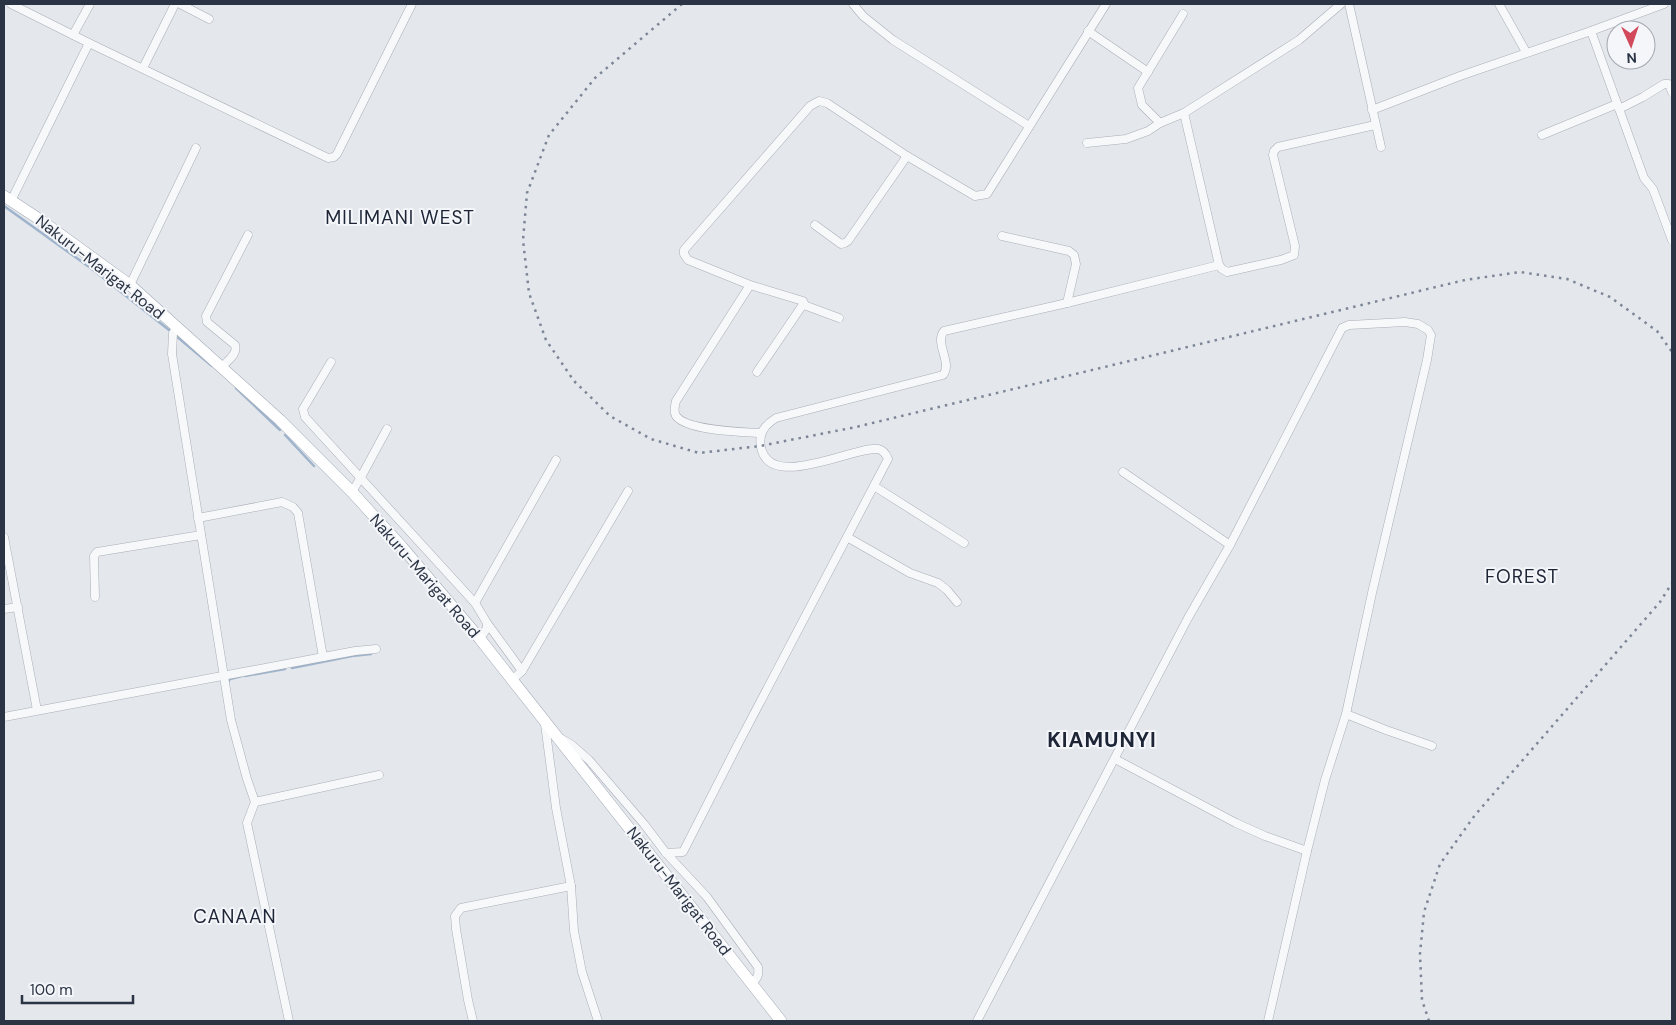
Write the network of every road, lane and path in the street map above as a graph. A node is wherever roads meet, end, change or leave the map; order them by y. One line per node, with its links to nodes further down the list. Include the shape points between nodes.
1 (11, 4): 16 (street)
2 (90, 4): 16 (street)
3 (175, 4): 19 (street)
4 (180, 4): 13 (street)
5 (412, 4): 19 (street, via 334,157 328,158)
6 (853, 4): 27 (street, via 862,16 893,40)
7 (1106, 4): 15 (street)
8 (1340, 4): 24 (street, via 1299,40)
9 (1349, 4): 23 (street)
10 (1499, 4): 18 (street)
11 (1664, 4): 14 (street)
12 (1183, 14): 20 (street)
13 (209, 19)
14 (1591, 31): 18 (street); 22 (street)
15 (1088, 32): 20 (street); 27 (street)
16 (73, 35): 17 (street)
17 (89, 43): 19 (street); 33 (street)
18 (1526, 52): 23 (street)
19 (143, 68)
20 (1148, 72): 25 (street, via 1138,88 1139,97 1142,105)
21 (1672, 92): 22 (street, via 1669,84 1664,84)
22 (1618, 107): 28 (street); 35 (street, via 1644,178 1653,189)
23 (1372, 110): 26 (street)
24 (1184, 113): 25 (street); 40 (street)
25 (1160, 122): 29 (street, via 1148,131 1126,139)
26 (1375, 125): 30 (street); 40 (street, via 1278,147 1273,156 1295,246 1294,255 1227,272)
27 (1029, 126): 32 (street, via 987,194 980,196)
28 (1542, 135)
29 (1087, 143)
30 (1381, 147)
31 (196, 148): 41 (street)
32 (907, 156): 36 (street, via 845,244); 42 (street, via 827,103 815,102 684,248 688,260)
33 (7, 199): 41 (main road, Nakuru-Marigat Road, via 39,218)
34 (1672, 213): 35 (street)
35 (1664, 219): 39 (street)
36 (815, 225)
37 (248, 235): 48 (street, via 206,316 207,322 235,345 236,352)
38 (1002, 236): 43 (street, via 1069,251 1074,255 1076,264)
39 (1672, 240)
40 (1219, 265): 43 (street)
41 (130, 285): 46 (main road, Nakuru-Marigat Road)
42 (750, 285): 44 (street, via 802,301); 51 (street, via 676,401 675,412 689,425 701,428)
43 (1067, 302): 51 (street, via 944,330 941,338 944,375 776,418)
44 (804, 305): 45 (street); 49 (street)
45 (839, 318)
46 (178, 327): 48 (main road, Nakuru-Marigat Road); 58 (street, via 173,332 172,354)
47 (331, 362): 54 (street, via 303,413)
48 (223, 366): 57 (main road, Nakuru-Marigat Road)
49 (757, 372)
50 (387, 429): 54 (street)
51 (761, 433): 55 (street, via 762,452 778,466 799,466 879,449 886,453 888,459)
52 (556, 460): 66 (street)
53 (1123, 472): 63 (street)
54 (361, 477): 57 (street); 66 (street)
55 (874, 486): 61 (street); 62 (street)
56 (628, 491): 73 (street)
57 (352, 492): 70 (main road, Nakuru-Marigat Road)
58 (198, 518): 59 (street); 72 (street, via 282,502 298,512)
59 (201, 535): 64 (street, via 97,552 94,556); 74 (street)
60 (4, 537): 67 (street)
61 (847, 537): 65 (street, via 910,573 938,584); 86 (street)
62 (964, 543)
63 (1230, 545): 77 (street, via 1342,328 1349,324 1405,322 1428,330 1431,337 1427,360); 82 (street)
64 (95, 597)
65 (957, 602)
66 (475, 603): 69 (street)
67 (18, 607): 68 (street); 76 (street)
68 (4, 610)
69 (487, 623): 70 (street); 73 (street)
70 (480, 639): 75 (main road, Nakuru-Marigat Road)
71 (376, 649): 72 (street)
72 (323, 657): 74 (street)
73 (522, 672): 75 (street)
74 (224, 677): 76 (street); 84 (street, via 231,720)
75 (512, 680): 79 (main road, Nakuru-Marigat Road)
76 (37, 710): 78 (street)
77 (1346, 714): 81 (street); 85 (street)
78 (4, 717)
79 (545, 723): 80 (main road, Nakuru-Marigat Road); 89 (street, via 556,808)
80 (554, 734): 87 (street, via 589,760); 90 (main road, Nakuru-Marigat Road)
81 (1432, 746)
82 (1115, 759): 85 (street, via 1236,823); 95 (street)
83 (379, 775): 84 (street)
84 (255, 802): 91 (street, via 248,823)
85 (1307, 851): 96 (street)
86 (683, 852): 87 (street); 88 (street)
87 (666, 853): 88 (street)
88 (677, 864): 90 (street, via 707,897 758,967 759,974)
89 (571, 886): 92 (street, via 461,908 457,912 456,929); 93 (street, via 574,931 582,972)
90 (752, 982): 94 (main road, Nakuru-Marigat Road)
91 (289, 1021)
92 (474, 1021)
93 (598, 1021)
94 (781, 1021)
95 (977, 1021)
96 (1268, 1021)

